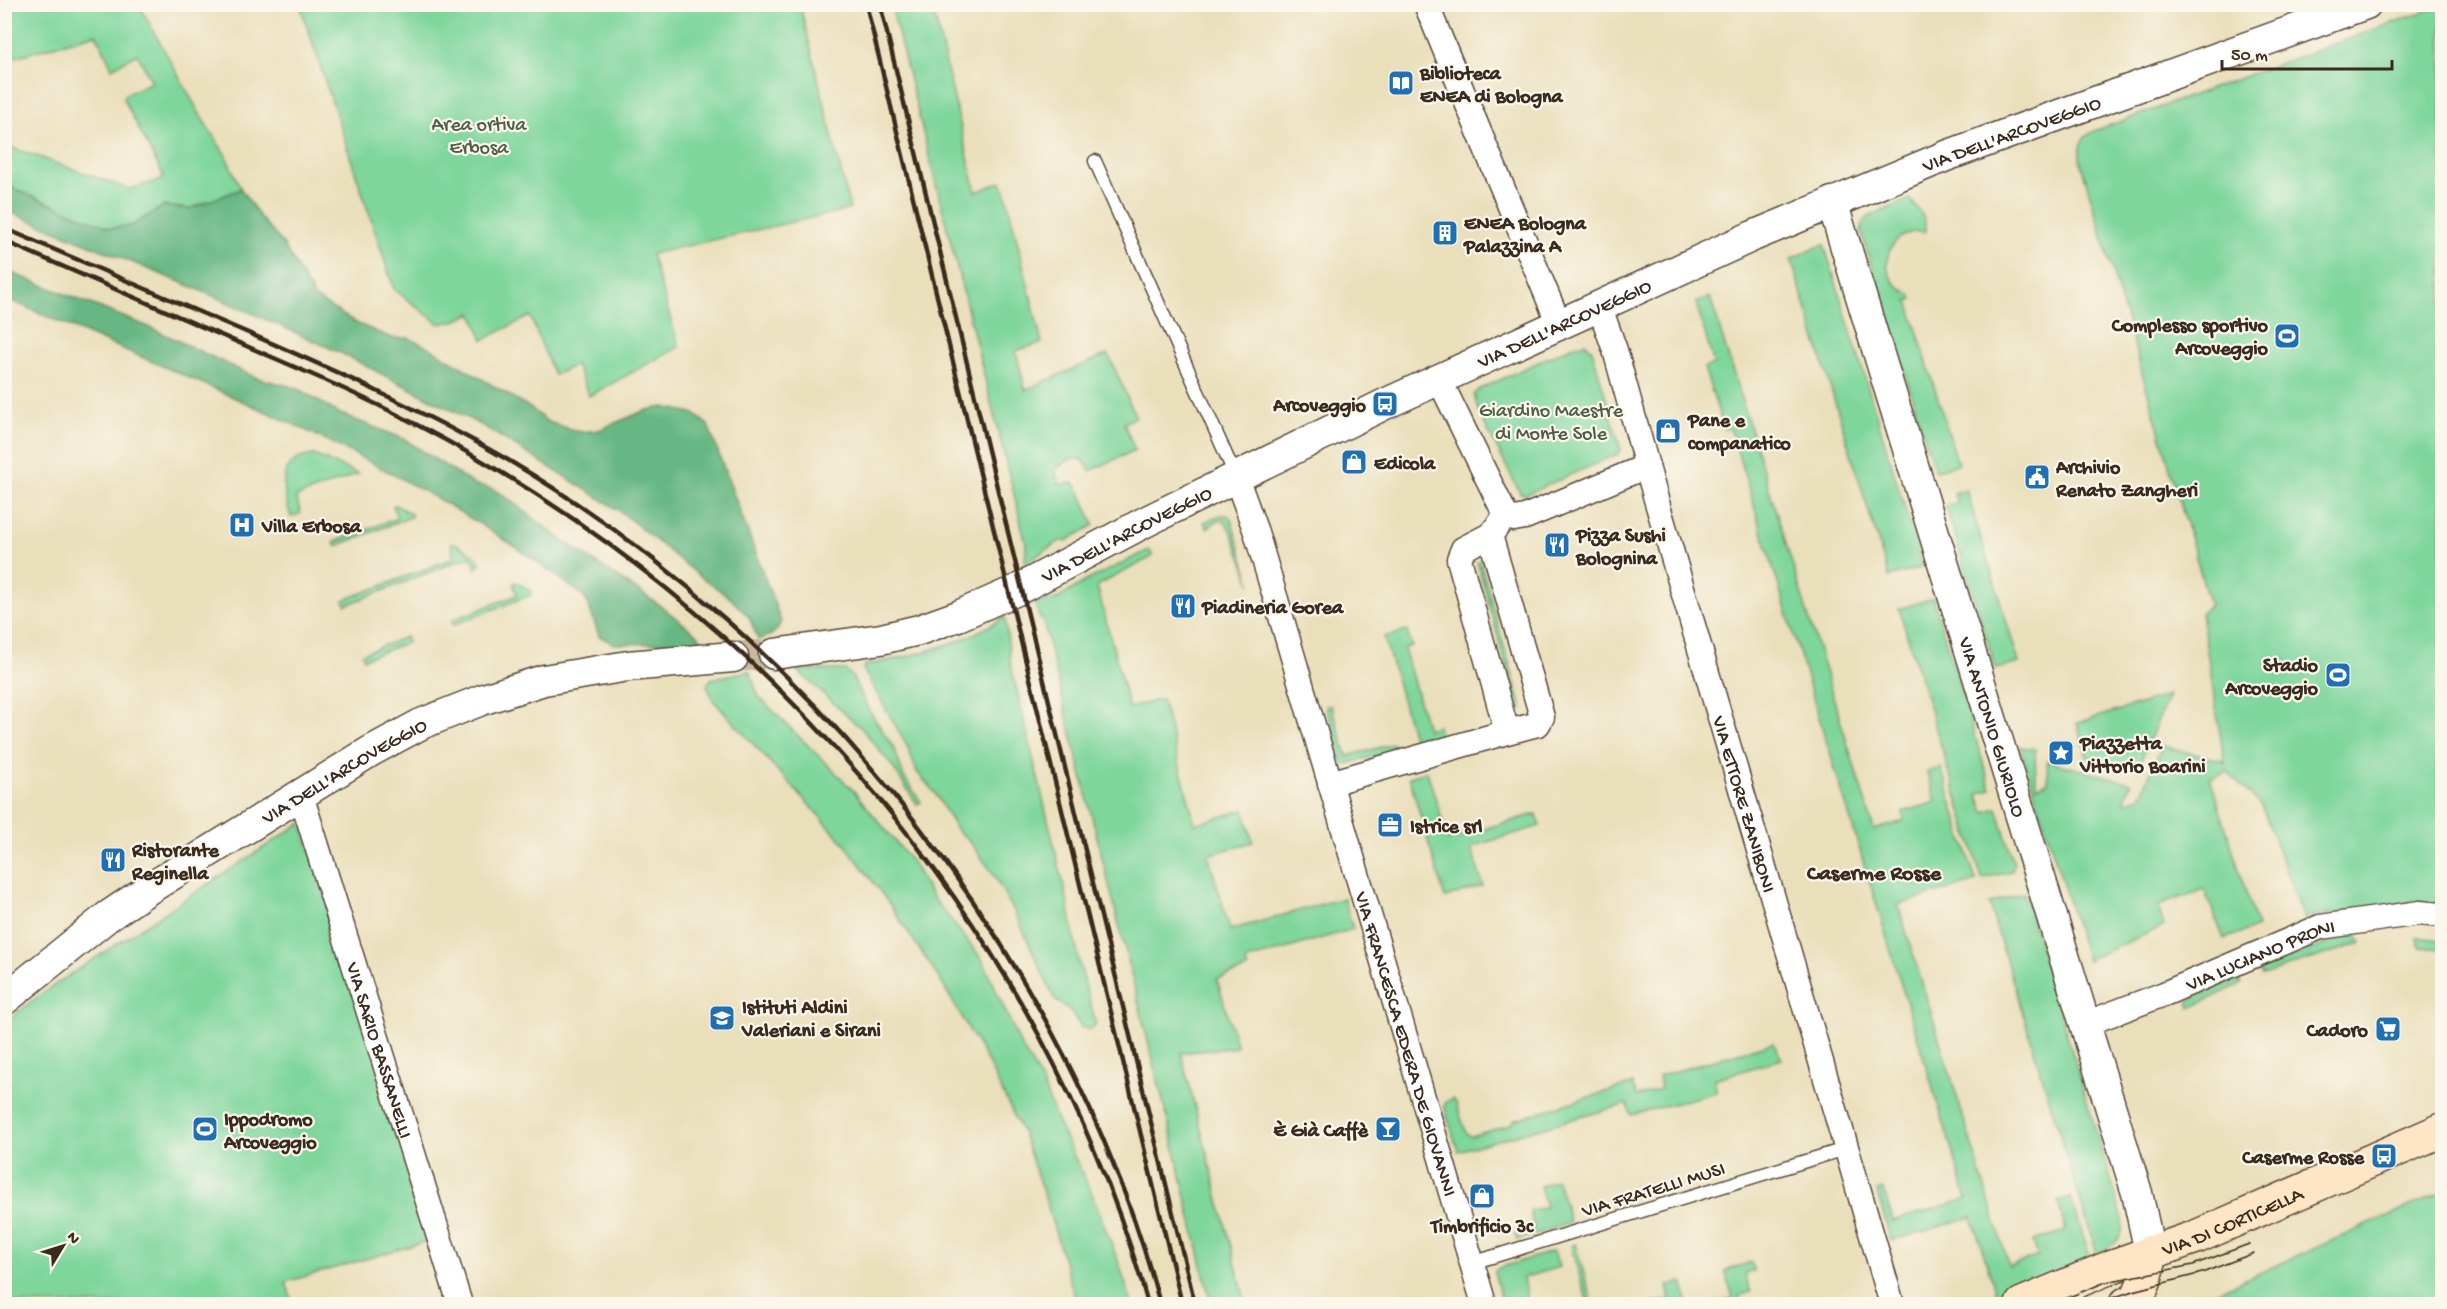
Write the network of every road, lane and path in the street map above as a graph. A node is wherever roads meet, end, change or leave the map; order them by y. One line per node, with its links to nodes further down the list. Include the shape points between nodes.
1 (1426, 4): 6 (street)
2 (2366, 4): 4 (street, VIA DELL'ARCOVEGGIO, via 1946,156)
3 (1095, 161): 9 (lane)
4 (1832, 202): 5 (street, VIA DELL'ARCOVEGGIO); 19 (street, VIA ANTONIO GIURIOLO)
5 (1599, 305): 6 (street, VIA DELL'ARCOVEGGIO); 8 (street, VIA ETTORE ZANIBONI)
6 (1559, 324): 7 (street, VIA DELL'ARCOVEGGIO)
7 (1439, 379): 9 (street, VIA DELL'ARCOVEGGIO); 10 (street)
8 (1647, 466): 10 (street, via 1525,517); 21 (street, VIA ETTORE ZANIBONI)
9 (1236, 477): 12 (street, VIA DELL'ARCOVEGGIO, via 1017,590 958,616 881,639); 15 (street, VIA FRANCESCA EDERA DE GIOVANNI)
10 (1506, 516): 11 (street)
11 (1490, 534): 14 (street, via 1463,549 1459,559); 14 (street, via 1542,717 1538,724)
12 (774, 654)
13 (733, 657): 16 (street, VIA DELL'ARCOVEGGIO, via 609,668 514,689 421,724)
14 (1507, 732): 15 (street)
15 (1330, 783): 23 (street, VIA FRANCESCA EDERA DE GIOVANNI)
16 (301, 795): 18 (street, VIA DELL'ARCOVEGGIO, via 107,917); 26 (street, VIA SARIO BASSANELLI)
17 (2442, 915): 19 (street, VIA LUCIANO PRONI, via 2420,913 2320,927)
18 (4, 1000)
19 (2085, 1024): 22 (street, VIA ANTONIO GIURIOLO, via 2137,1193)
20 (2442, 1130): 22 (main road, VIA DI CORTICELLA, via 2196,1238)
21 (1845, 1149): 23 (lane, VIA FRATELLI MUSI); 28 (street, VIA ETTORE ZANIBONI)
22 (2150, 1252): 24 (main road, VIA DI CORTICELLA); 25 (main road, via 2147,1273)
23 (1472, 1263): 27 (street, VIA FRANCESCA EDERA DE GIOVANNI)
24 (2113, 1266): 25 (street, via 2129,1283); 29 (main road, VIA DI CORTICELLA)
25 (2133, 1303)
26 (460, 1305)
27 (1484, 1305)
28 (1892, 1305)
29 (2022, 1305)

